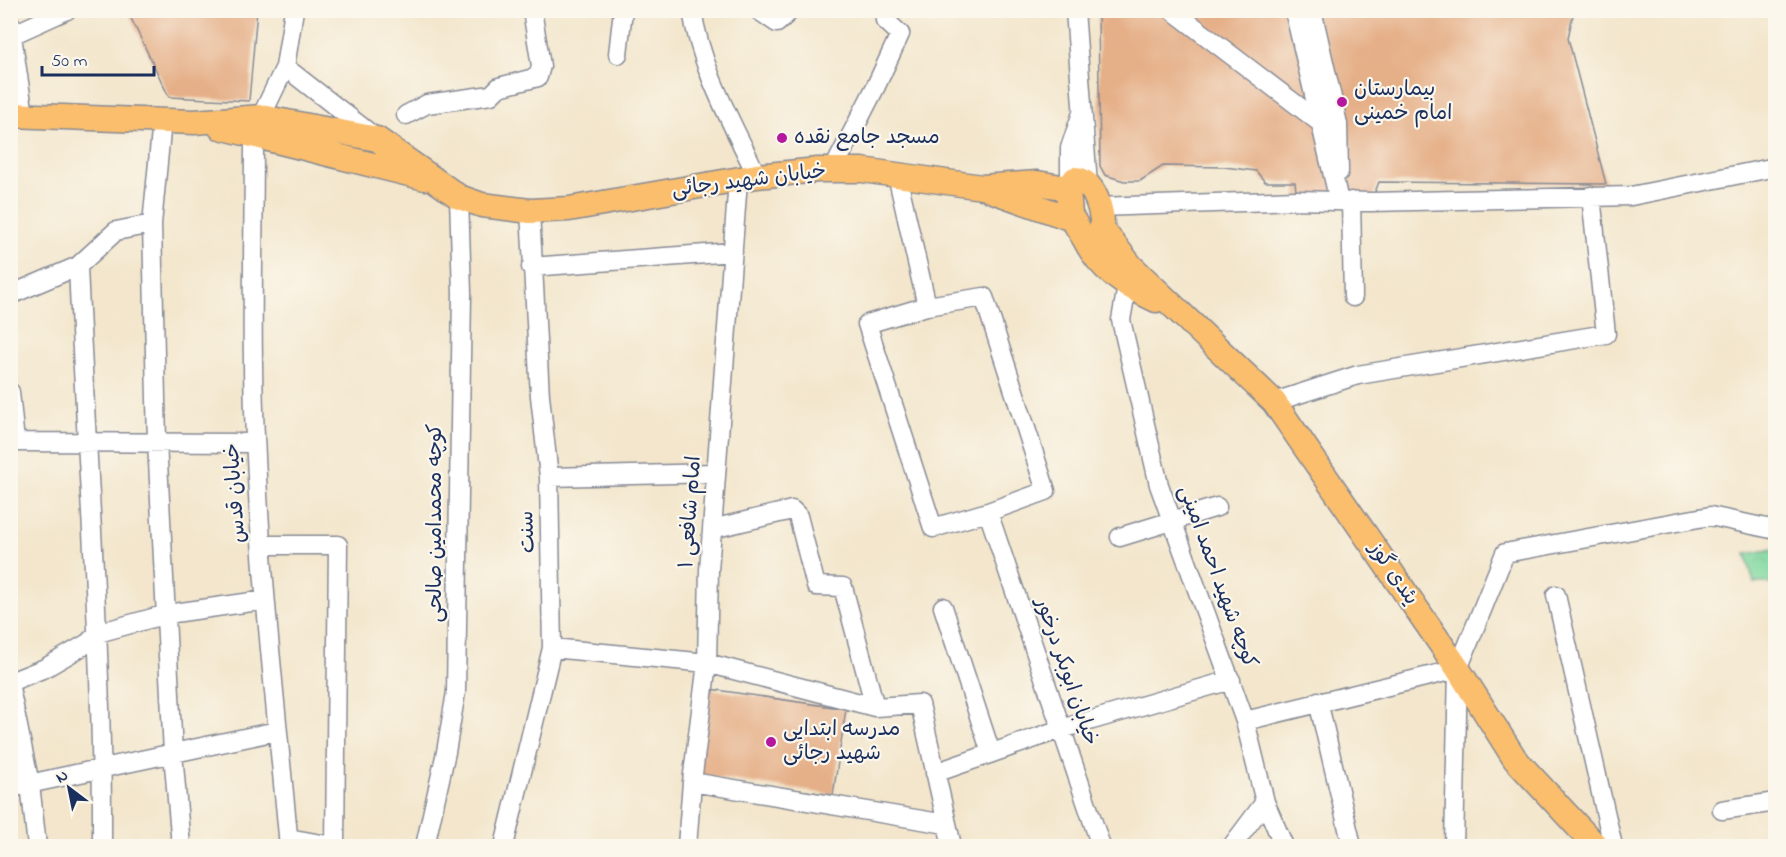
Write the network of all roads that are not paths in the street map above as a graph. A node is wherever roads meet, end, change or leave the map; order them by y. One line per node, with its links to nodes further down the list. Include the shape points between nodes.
1 (67, 10): 13 (street)
2 (294, 10): 15 (street)
3 (532, 10): 17 (street, via 541,66 538,77 499,87 491,95 427,104)
4 (623, 10): 14 (street)
5 (692, 10): 26 (street, via 704,60)
6 (758, 10): 7 (street, via 777,23)
7 (791, 10)
8 (883, 10): 24 (street, via 887,13 885,20 900,34)
9 (1075, 10): 28 (street, via 1082,113)
10 (1294, 10): 19 (street)
11 (1312, 10): 32 (street, via 1338,124)
12 (1173, 11): 19 (street)
13 (12, 28): 16 (street)
14 (618, 54)
15 (285, 67): 20 (street); 21 (street)
16 (17, 115): 18 (main road)
17 (406, 115)
18 (162, 121): 20 (main road); 34 (street)
19 (1318, 122): 32 (street)
20 (257, 126): 21 (main road, خیابان شهید رجائی); 22 (main road, خیابان شهید رجائی); 49 (street, خیابان قدس, via 251,295)
21 (377, 139): 22 (main road, via 375,154); 27 (main road, خیابان شهید رجائی)
22 (368, 165): 27 (main road, خیابان شهید رجائی)
23 (1776, 167): 30 (street, via 1631,196)
24 (833, 170): 25 (main road, خیابان شهید رجائی); 26 (main road, خیابان شهید رجائی)
25 (897, 176): 29 (main road, خیابان شهید رجائی); 42 (street)
26 (747, 178): 33 (main road, خیابان شهید رجائی, via 568,209); 36 (street, امام شافعی ۱)
27 (436, 180): 31 (main road, خیابان شهید رجائی)
28 (1075, 185): 29 (main road, خیابان شهید رجائی); 35 (main road, via 1069,209)
29 (982, 187): 35 (main road)
30 (1591, 196): 32 (street); 45 (street, via 1606,334 1358,375)
31 (459, 197): 33 (main road, خیابان شهید رجائی, via 482,205); 91 (street, کوچه محمدامین صالحی, via 462,293 456,692)
32 (1345, 201): 35 (street); 41 (street)
33 (530, 211): 38 (street, سنت)
34 (152, 224): 37 (street, via 116,231); 48 (street)
35 (1089, 224): 39 (main road, via 1091,252 1105,270); 43 (main road, یئدی گوز)
36 (733, 252): 38 (street); 50 (street, امام شافعی ۱)
37 (78, 266): 40 (street); 47 (street)
38 (531, 267): 51 (street, سنت)
39 (1127, 286): 43 (main road); 54 (street, کوچه شهید احمد امینی, via 1121,320 1159,485)
40 (10, 295)
41 (1353, 297)
42 (927, 306): 53 (street, via 984,297 1046,491); 53 (street, via 867,324 933,528)
43 (1179, 311): 45 (main road, یئدی گوز)
44 (10, 392): 46 (street)
45 (1274, 402): 66 (main road, یئدی گوز)
46 (13, 442): 47 (street)
47 (85, 442): 48 (street); 63 (street)
48 (157, 442): 49 (street); 62 (street)
49 (255, 443): 58 (street, خیابان قدس)
50 (716, 472): 51 (street); 55 (street, امام شافعی ۱)
51 (549, 477): 64 (street, سنت)
52 (1217, 507): 54 (street)
53 (988, 512): 73 (street, خیابان ابوبکر درخور)
54 (1173, 521): 57 (street); 67 (street, کوچه شهید احمد امینی)
55 (712, 529): 65 (street, امام شافعی ۱); 71 (street, via 792,510 798,516 816,586 843,587)
56 (1776, 530): 66 (street, via 1710,516 1505,553)
57 (1120, 537)
58 (262, 545): 60 (street, خیابان قدس); 90 (street, via 338,545)
59 (1556, 596): 101 (street)
60 (266, 600): 62 (street); 74 (street, خیابان قدس)
61 (943, 607): 76 (street)
62 (167, 614): 63 (street); 75 (street)
63 (98, 633): 68 (street, via 53,663); 77 (street)
64 (552, 648): 65 (street); 92 (street, سنت)
65 (707, 663): 71 (street); 79 (street, امام شافعی ۱)
66 (1458, 669): 70 (street); 99 (street); 100 (main road, یئدی گوز, via 1515,759)
67 (1231, 680): 72 (street, کوچه شهید احمد امینی); 73 (street)
68 (10, 682)
69 (10, 688): 80 (street)
70 (1318, 701): 72 (street); 98 (street)
71 (875, 707): 78 (street, via 920,704)
72 (1245, 721): 82 (street, کوچه شهید احمد امینی)
73 (1061, 729): 76 (street); 95 (street, خیابان ابوبکر درخور)
74 (277, 731): 75 (street); 86 (street, خیابان قدس)
75 (173, 753): 77 (street); 89 (street)
76 (991, 753): 78 (street)
77 (103, 767): 80 (street); 88 (street)
78 (935, 773): 85 (street)
79 (692, 782): 85 (street); 93 (street, امام شافعی ۱)
80 (30, 783): 81 (street); 87 (street)
81 (10, 788)
82 (1265, 802): 96 (street); 97 (street, کوچه شهید احمد امینی)
83 (1776, 802): 84 (street)
84 (1722, 810)
85 (946, 824): 94 (street)
86 (288, 842): 90 (street)
87 (37, 846)
88 (102, 846)
89 (181, 846)
90 (334, 846)
91 (425, 846)
92 (504, 846)
93 (687, 846)
94 (952, 846)
95 (1101, 846)
96 (1232, 846)
97 (1284, 846)
98 (1352, 846)
99 (1454, 846)
100 (1596, 846)
101 (1613, 846)

